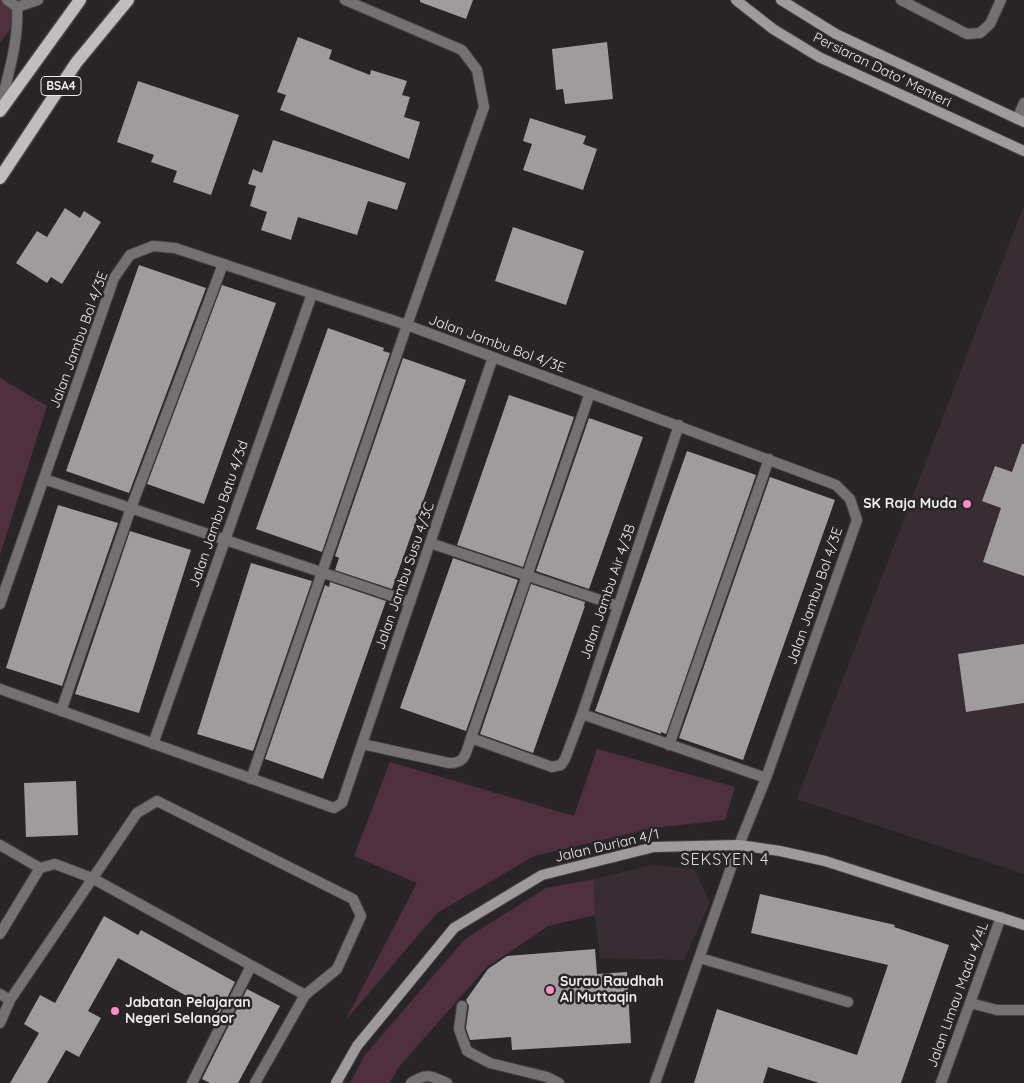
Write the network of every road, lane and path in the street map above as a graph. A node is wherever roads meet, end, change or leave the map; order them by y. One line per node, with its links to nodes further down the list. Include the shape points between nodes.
1 (7, 0): 10 (street)
2 (38, 0): 10 (street)
3 (80, 0): 12 (main road, BSA4)
4 (128, 0): 15 (main road, BSA4, via 76,63)
5 (345, 0): 18 (street, via 462,50 478,70 484,107)
6 (736, 0): 14 (street, Persiaran Dato' Menteri, via 772,29 819,57)
7 (780, 0): 13 (street, Persiaran Dato' Menteri, via 836,34)
8 (901, 0): 9 (street, via 967,34 980,33 990,24)
9 (1001, 0)
10 (18, 7): 12 (street, via 16,42)
11 (1024, 103): 13 (street)
12 (0, 110)
13 (1020, 120)
14 (1024, 151)
15 (0, 178)
16 (223, 264): 17 (street, Jalan Jambu Bol 4/3E); 23 (street, Jalan Jambu Bol 4/3E, via 175,248 153,246 130,255 114,278); 24 (street)
17 (312, 294): 18 (street, Jalan Jambu Bol 4/3E); 25 (street, Jalan Jambu Batu 4/3d)
18 (407, 325): 19 (street, Jalan Jambu Bol 4/3E); 27 (street)
19 (493, 357): 20 (street, Jalan Jambu Bol 4/3E); 26 (street, Jalan Jambu Susu 4/3C)
20 (590, 393): 21 (street, Jalan Jambu Bol 4/3E); 28 (street)
21 (679, 426): 22 (street, Jalan Jambu Bol 4/3E); 31 (street, Jalan Jambu Air 4/3B)
22 (768, 459): 38 (street); 39 (street, Jalan Jambu Bol 4/3E, via 836,485 850,499 857,520)
23 (44, 479): 24 (street); 30 (street, Jalan Jambu Bol 4/3E)
24 (131, 508): 25 (street); 33 (street)
25 (225, 540): 27 (street); 36 (street, Jalan Jambu Batu 4/3d)
26 (430, 543): 28 (street); 29 (street, Jalan Jambu Susu 4/3C)
27 (322, 573): 29 (street); 40 (street)
28 (527, 576): 31 (street); 35 (street)
29 (410, 602): 37 (street, Jalan Jambu Susu 4/3C)
30 (0, 604)
31 (618, 606): 34 (street, Jalan Jambu Air 4/3B)
32 (0, 689): 33 (street)
33 (61, 711): 36 (street)
34 (582, 714): 35 (street, Jalan Jambu Air 4/3B, via 565,759 561,765 552,767); 38 (street)
35 (471, 738): 37 (street, via 458,763)
36 (153, 744): 40 (street)
37 (362, 744): 40 (street, Jalan Jambu Susu 4/3C, via 342,803 334,808)
38 (669, 744): 39 (street)
39 (766, 778): 42 (street, Jalan Jambu Bol 4/3E)
40 (251, 779)
41 (0, 845): 43 (street)
42 (739, 845): 45 (street, Jalan Durian 4/1, via 824,861); 49 (street, Jalan Jambu Bol 4/3E); 62 (street, Jalan Durian 4/1, via 654,847 542,875 454,928 357,1046)
43 (40, 868): 44 (street, via 55,864); 46 (street)
44 (92, 878): 50 (street); 52 (street, via 137,813 157,801 353,899 361,916 337,969); 53 (street)
45 (1001, 917): 47 (street, Jalan Durian 4/1); 55 (street, Jalan Limau Madu 4/4L)
46 (3, 921): 48 (street)
47 (1024, 925)
48 (0, 934)
49 (700, 958): 54 (street); 66 (street, Jalan Jambu Bol 4/3E)
50 (251, 966): 52 (street); 60 (street)
51 (0, 994): 53 (street)
52 (305, 996): 61 (street)
53 (10, 1000): 58 (street)
54 (848, 1002)
55 (970, 1003): 57 (street, via 997,1010); 67 (street, Jalan Limau Madu 4/4L)
56 (462, 1006): 59 (street, via 459,1029 468,1051 490,1063)
57 (1024, 1010)
58 (0, 1023)
59 (546, 1080): 65 (street)
60 (192, 1083)
61 (255, 1083)
62 (336, 1083)
63 (411, 1083): 64 (street, via 423,1076)
64 (447, 1083)
65 (560, 1083)
66 (655, 1083)
67 (941, 1083)

